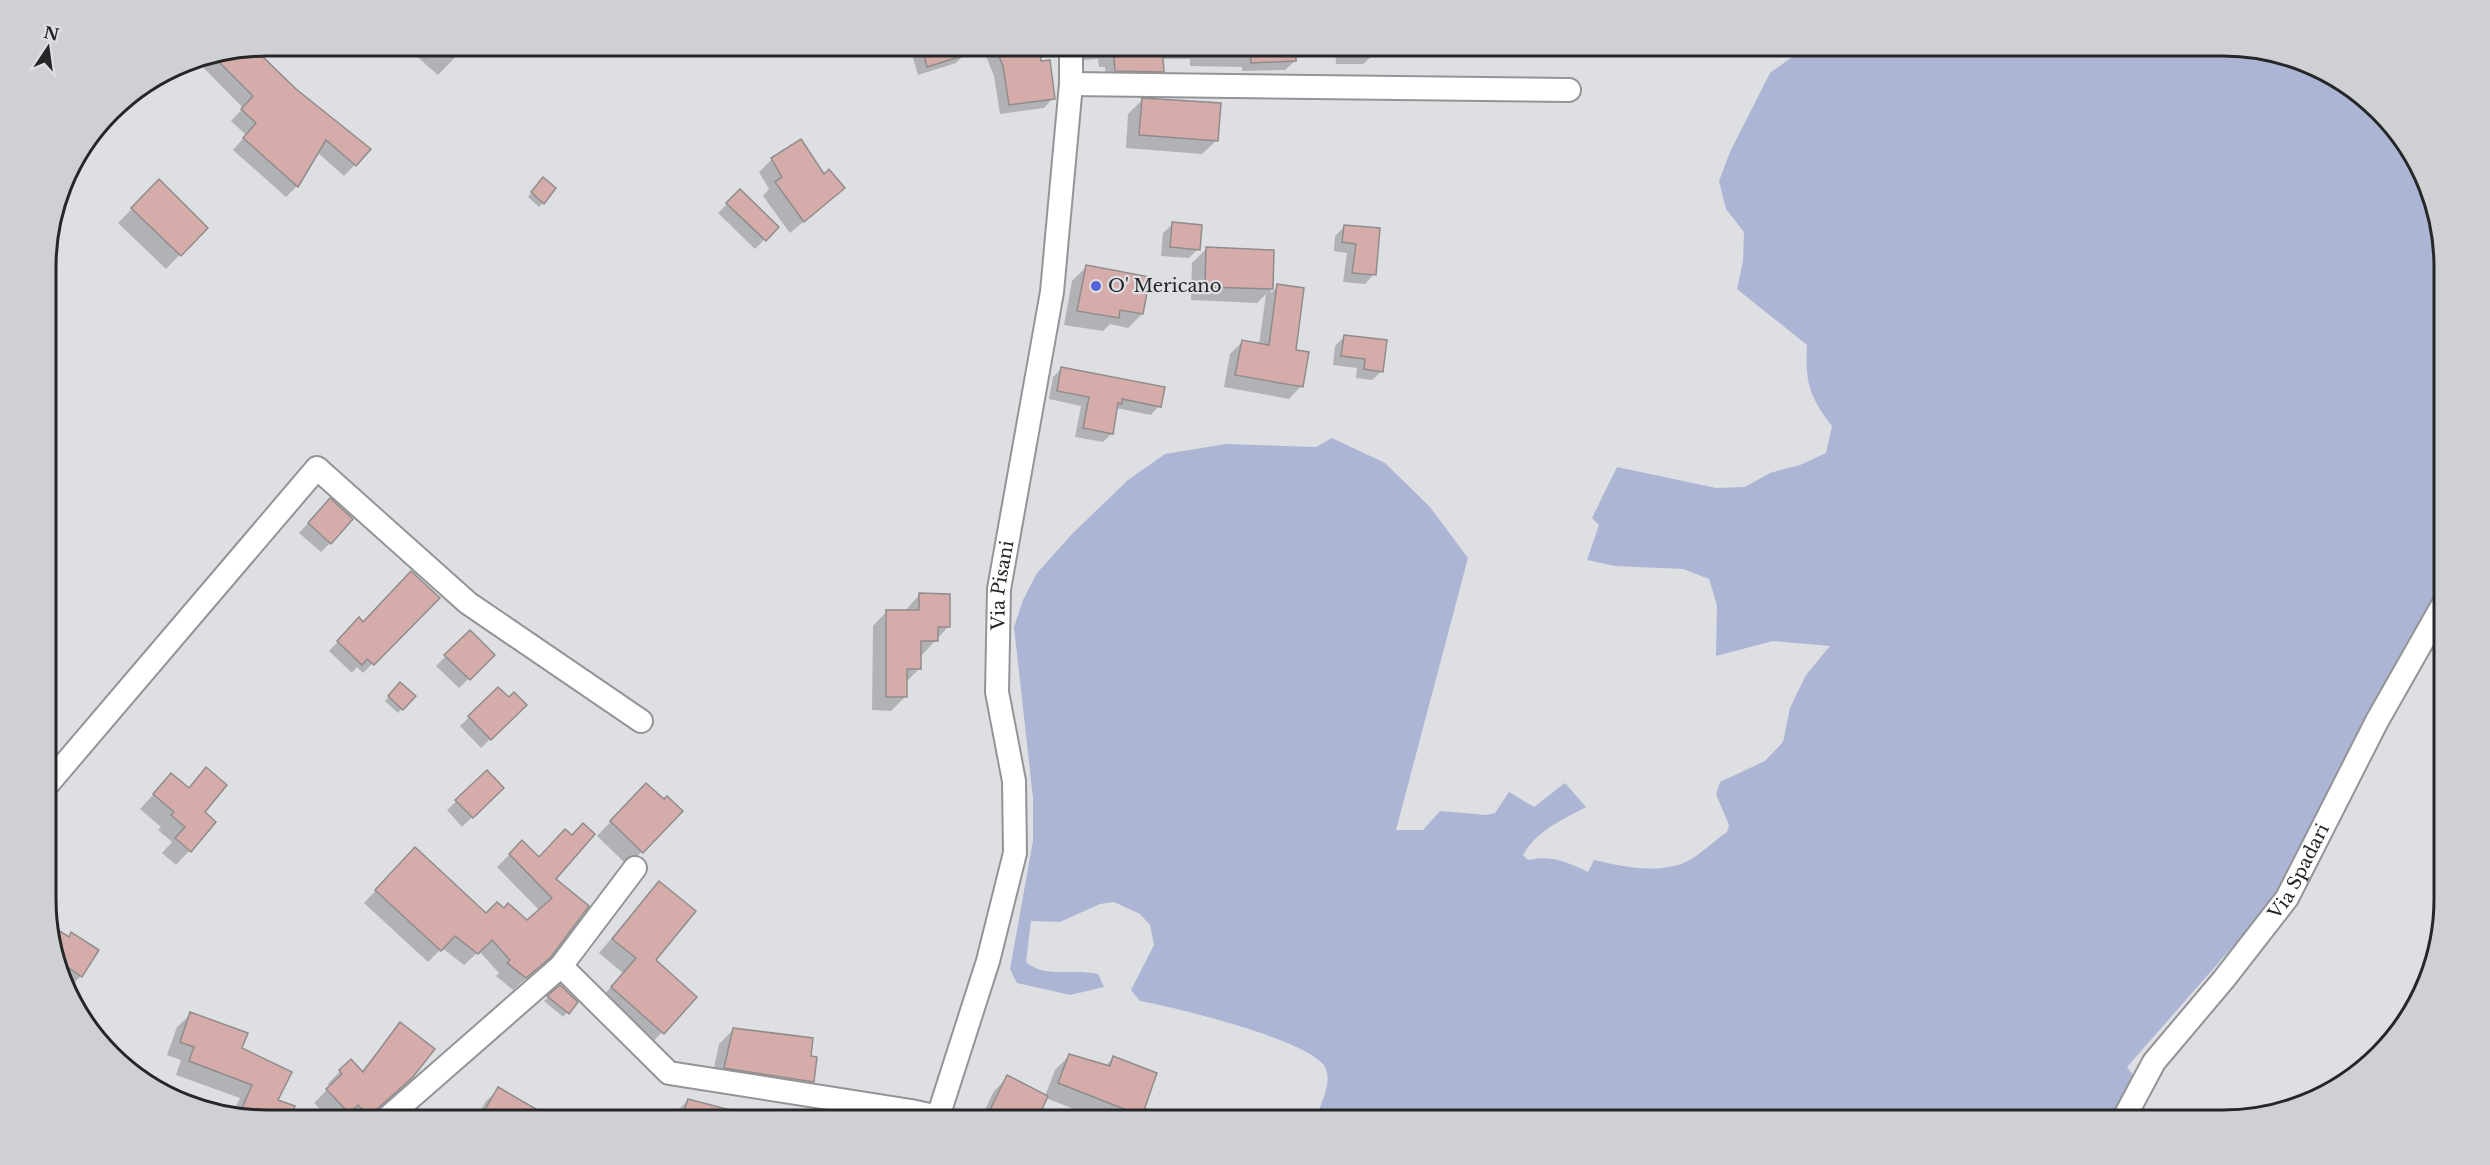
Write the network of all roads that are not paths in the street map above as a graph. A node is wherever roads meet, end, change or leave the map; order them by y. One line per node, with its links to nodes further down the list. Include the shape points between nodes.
1 (1071, 56): 2 (street, Via Pisani)
2 (1071, 84): 3 (street); 12 (street, Via Pisani, via 1052,292 999,589 996,692 1014,781 1014,853 988,962)
3 (1569, 90)
4 (2434, 621): 9 (street, Via Spadari, via 2377,721 2287,898 2154,1062)
5 (641, 721): 6 (street, via 468,603 317,468)
6 (56, 774)
7 (635, 868): 8 (street)
8 (561, 966): 10 (street); 11 (street, via 669,1073)
9 (2129, 1109)
10 (397, 1110)
11 (883, 1110)
12 (940, 1110)

